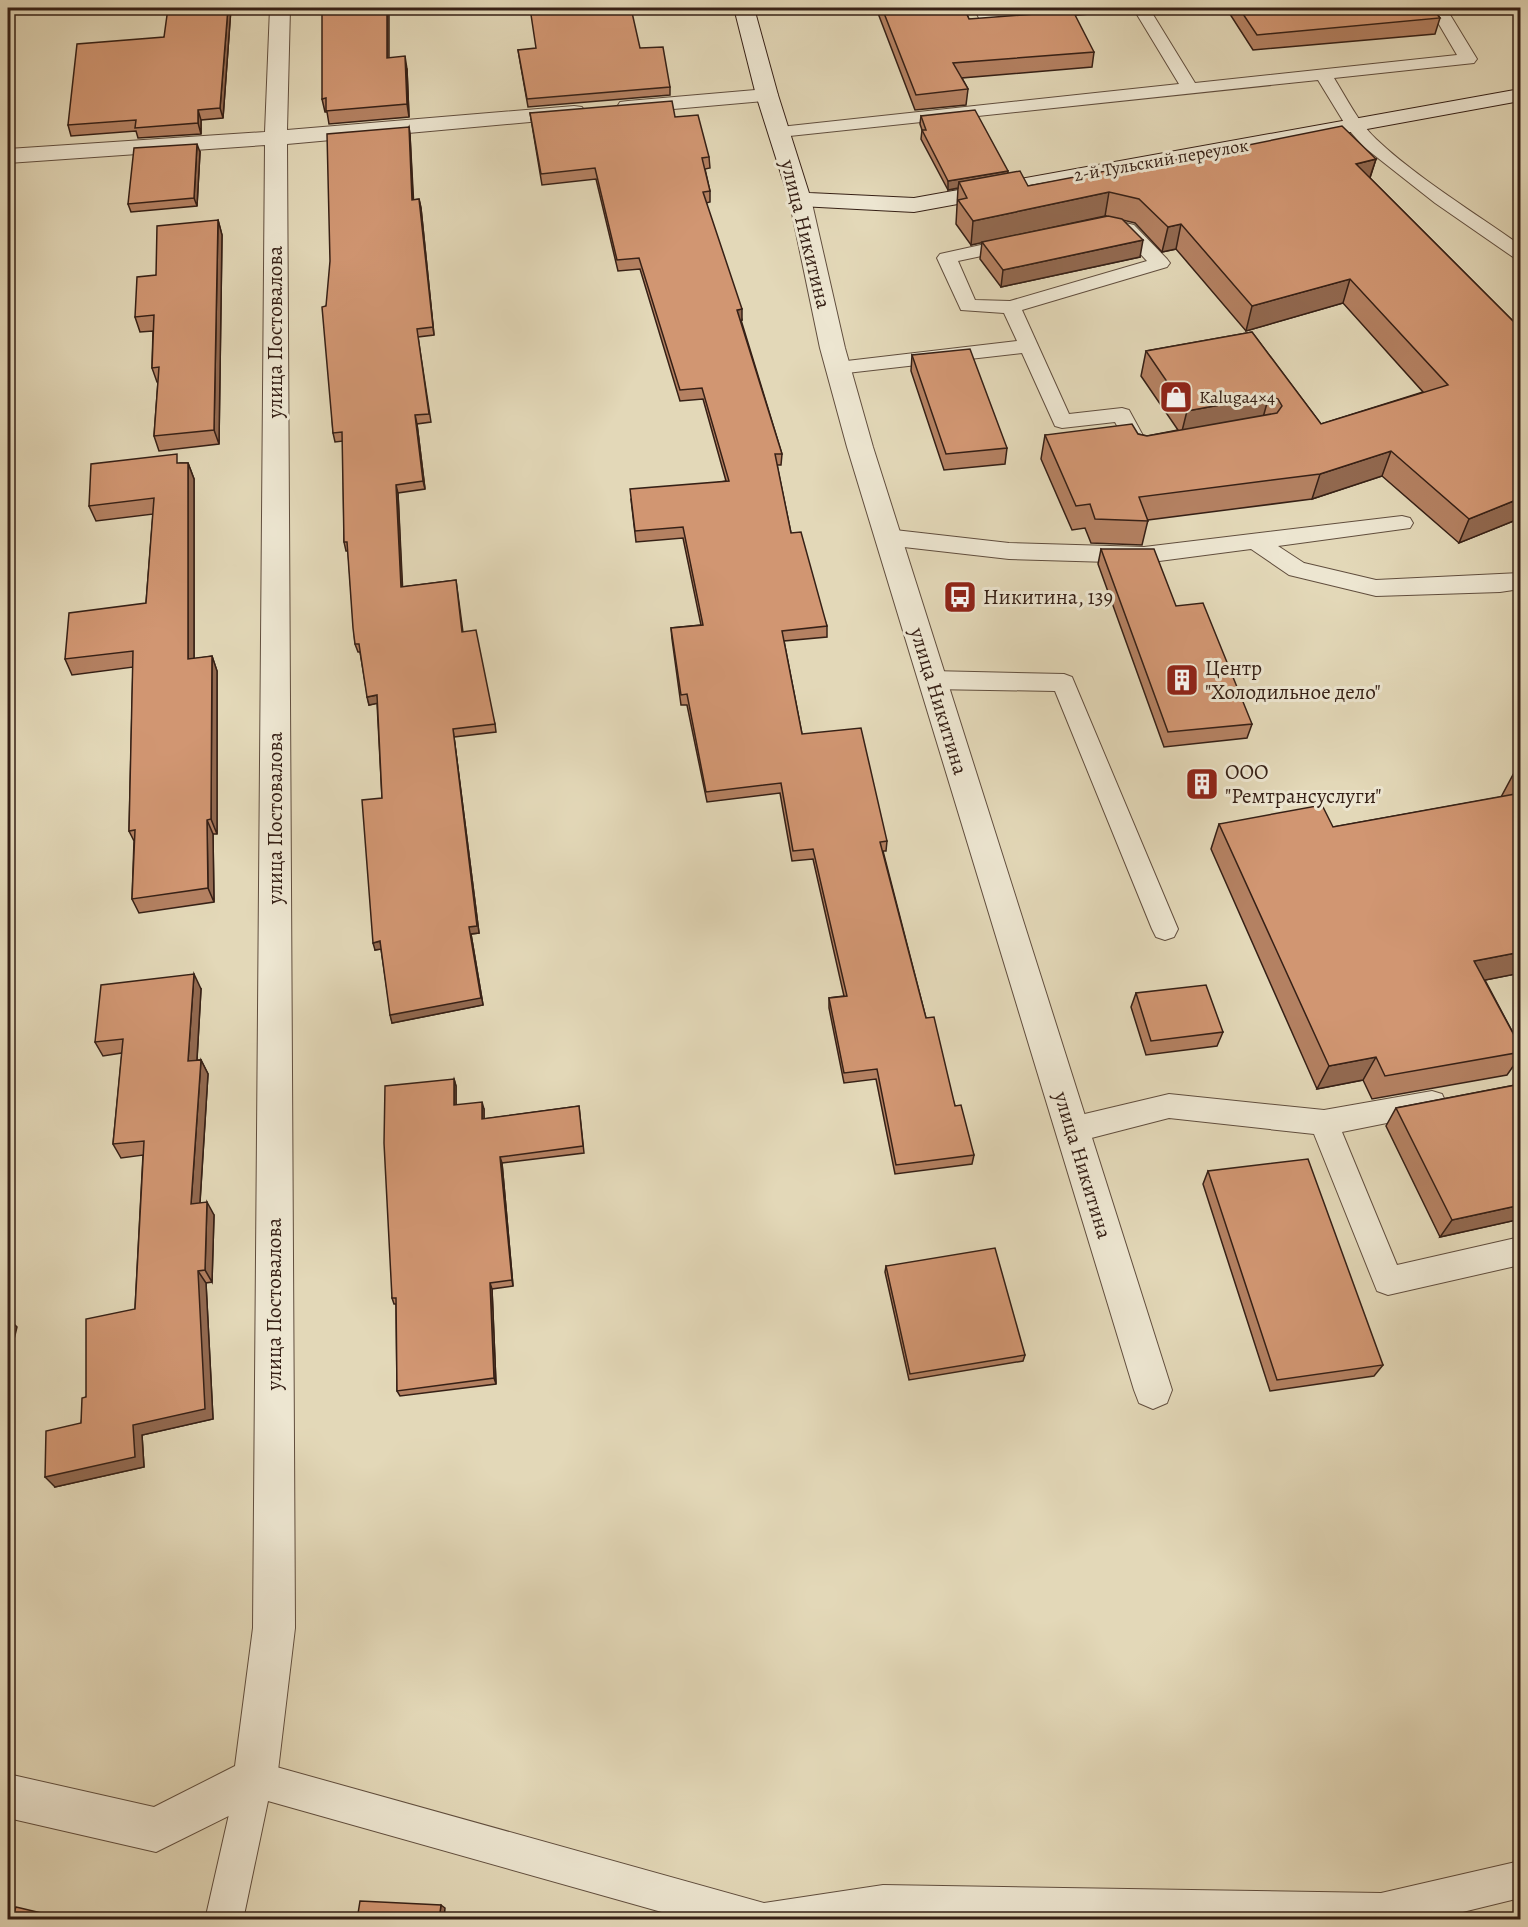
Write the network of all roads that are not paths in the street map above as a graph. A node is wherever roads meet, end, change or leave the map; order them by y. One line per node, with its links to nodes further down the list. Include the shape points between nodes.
1 (280, 8): 13 (street, улица Постовалова)
2 (744, 8): 9 (street, улица Никитина)
3 (982, 8): 4 (lane, via 987,18)
4 (1098, 8)
5 (1141, 8): 8 (lane)
6 (1450, 8): 7 (lane, via 1438,9 1468,59)
7 (1323, 75): 8 (lane); 11 (lane)
8 (1190, 88): 12 (lane)
9 (767, 95): 12 (street, улица Никитина); 13 (street)
10 (1521, 95): 11 (street, 2-й Тульский переулок)
11 (1354, 125): 15 (street, 2-й Тульский переулок, via 914,205); 18 (lane, via 1442,200)
12 (780, 132): 15 (street, улица Никитина)
13 (276, 138): 14 (street); 34 (street, улица Постовалова, via 274,1628)
14 (8, 156)
15 (800, 199): 21 (street, улица Никитина)
16 (1094, 227): 19 (lane, via 1105,224 1127,229 1160,263)
17 (1037, 239): 19 (lane, via 947,258 968,306)
18 (1521, 253)
19 (1011, 307): 20 (lane)
20 (1029, 346): 21 (lane); 22 (lane, via 1062,421 1122,414 1141,451)
21 (838, 368): 24 (street, улица Никитина)
22 (1163, 447)
23 (1402, 523): 25 (lane)
24 (886, 537): 25 (lane, via 1009,551 1144,555); 27 (street, улица Никитина)
25 (1257, 543): 26 (lane, via 1297,569 1376,588)
26 (1521, 581)
27 (931, 680): 28 (lane, via 1064,683); 31 (street, улица Никитина)
28 (1165, 929)
29 (1463, 1098): 30 (lane)
30 (1324, 1123): 31 (lane, via 1169,1106); 32 (lane, via 1388,1281)
31 (1072, 1130): 33 (street, улица Никитина)
32 (1521, 1251)
33 (1153, 1390)
34 (255, 1779): 35 (street, via 156,1830); 37 (lane); 38 (lane)
35 (8, 1796)
36 (1521, 1880): 39 (lane, via 1381,1912 883,1904)
37 (224, 1920)
38 (759, 1920)
39 (769, 1920)

